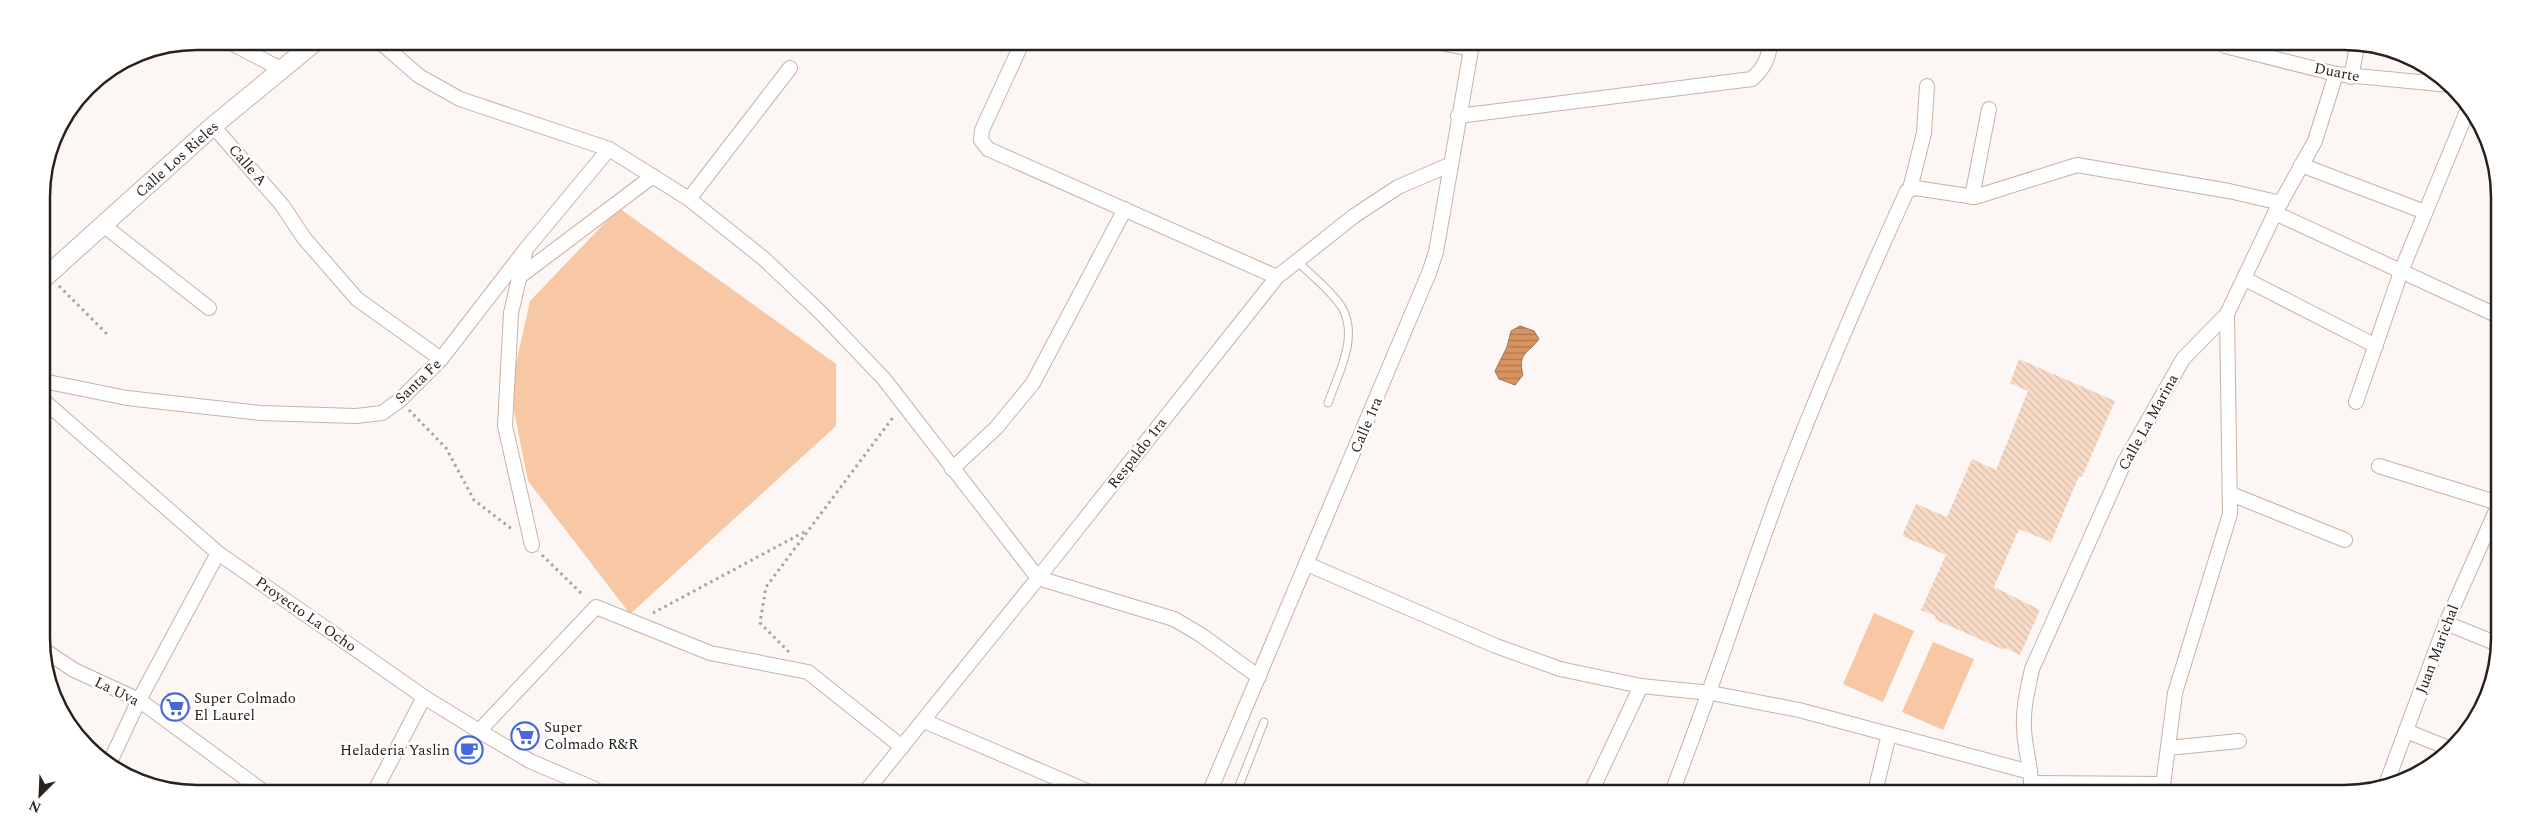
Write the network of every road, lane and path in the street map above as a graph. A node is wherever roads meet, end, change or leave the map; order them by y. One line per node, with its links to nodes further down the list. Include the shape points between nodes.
1 (244, 50): 10 (street)
2 (305, 50): 10 (street, Calle Los Rieles)
3 (389, 50): 19 (street, via 419,76 460,99)
4 (1019, 50): 26 (street, via 982,130 981,140 988,149)
5 (1470, 50): 17 (street, Calle 1ra)
6 (1769, 50): 17 (street, via 1765,64 1752,79)
7 (2267, 51): 11 (street, Duarte)
8 (2356, 51): 12 (street)
9 (790, 68): 25 (street)
10 (281, 69): 18 (street, Calle Los Rieles)
11 (2336, 74): 12 (street, Duarte); 21 (street, Calle La Marina, via 2314,141)
12 (2351, 76): 13 (street, Duarte)
13 (2437, 84)
14 (1927, 86): 23 (street, via 1924,133)
15 (1989, 110): 24 (street)
16 (2466, 115): 28 (street)
17 (1458, 116): 20 (street, Calle 1ra)
18 (213, 126): 29 (street, Calle Los Rieles); 43 (street, Calle A, via 357,299)
19 (609, 149): 22 (street); 30 (street, Santa Fe)
20 (1449, 165): 31 (street, Respaldo 1ra, via 1398,187 1354,216); 59 (street, Calle 1ra, via 1436,252 1429,273)
21 (2301, 165): 27 (street, Calle La Marina); 28 (street)
22 (653, 176): 25 (street); 34 (street)
23 (1910, 189): 24 (street); 69 (street, via 1861,292 1784,482)
24 (1972, 197): 27 (street, via 2077,165 2229,191)
25 (689, 199): 48 (street, via 763,258 821,313 884,379)
26 (1125, 208): 35 (street); 51 (street, via 1033,383 996,428)
27 (2278, 208): 32 (street); 36 (street, Calle La Marina)
28 (2426, 212): 32 (street)
29 (103, 225): 33 (street, Calle Los Rieles); 38 (street)
30 (526, 250): 34 (street); 43 (street, Santa Fe)
31 (1297, 261): 35 (street, Respaldo 1ra); 47 (lane, via 1341,305 1349,330 1348,346)
32 (2402, 269): 39 (street); 42 (street)
33 (50, 273)
34 (520, 277): 57 (street, via 511,313 505,426)
35 (1277, 277): 60 (street, Respaldo 1ra)
36 (2245, 279): 40 (street, Calle La Marina); 42 (street)
37 (50, 282): 41 (path)
38 (209, 308)
39 (2491, 313)
40 (2227, 314): 52 (street); 83 (street, Calle La Marina, via 2183,359 2124,463 2032,669 2025,700 2024,728)
41 (107, 334)
42 (2376, 346): 46 (street)
43 (441, 359): 45 (street, Santa Fe)
44 (50, 382): 45 (street, Santa Fe, via 126,398 260,413 356,416 382,413)
45 (400, 400): 57 (path, via 446,448 474,500)
46 (2356, 402)
47 (1328, 403)
48 (903, 404): 51 (street); 55 (path)
49 (50, 406): 58 (street, Proyecto La Ocho)
50 (2378, 466): 53 (street)
51 (952, 469): 60 (street)
52 (2231, 494): 56 (street); 80 (street, via 2230,514 2175,693)
53 (2491, 501)
54 (2491, 522): 63 (street, Juan Marichal)
55 (808, 530): 62 (path); 66 (path, via 766,587 760,623)
56 (2345, 540)
57 (532, 545): 61 (path)
58 (218, 553): 70 (street, Proyecto La Ocho); 71 (street)
59 (1307, 564): 67 (street, Calle 1ra); 68 (street, via 1496,646 1560,669)
60 (1038, 578): 67 (street, via 1174,619); 72 (street, Respaldo 1ra)
61 (596, 607): 62 (street); 74 (street)
62 (634, 623): 66 (street, via 710,653)
63 (2446, 623): 64 (street); 75 (street, Juan Marichal)
64 (2491, 642)
65 (51, 655): 71 (street, La Uva, via 74,670)
66 (808, 672): 79 (street)
67 (1259, 677): 89 (street, Calle 1ra)
68 (1641, 686): 69 (street); 91 (street)
69 (1711, 693): 76 (street, via 1799,710); 92 (street)
70 (424, 697): 74 (street, Proyecto La Ocho); 85 (street)
71 (139, 700): 81 (street); 84 (street, La Uva)
72 (924, 721): 79 (street, Respaldo 1ra); 88 (street)
73 (1264, 722): 90 (lane)
74 (478, 731): 86 (street, Proyecto La Ocho, via 530,761)
75 (2406, 731): 78 (street); 82 (street, Juan Marichal)
76 (1889, 734): 83 (street); 93 (street)
77 (2239, 741): 80 (street)
78 (2444, 746)
79 (902, 747): 87 (street, Respaldo 1ra)
80 (2168, 748): 95 (street)
81 (112, 758)
82 (2389, 777)
83 (2031, 783): 94 (street)
84 (255, 785)
85 (378, 785)
86 (586, 785)
87 (870, 785)
88 (1075, 785)
89 (1213, 785)
90 (1239, 785)
91 (1594, 785)
92 (1675, 785)
93 (1877, 785)
94 (2084, 785)
95 (2163, 785)

